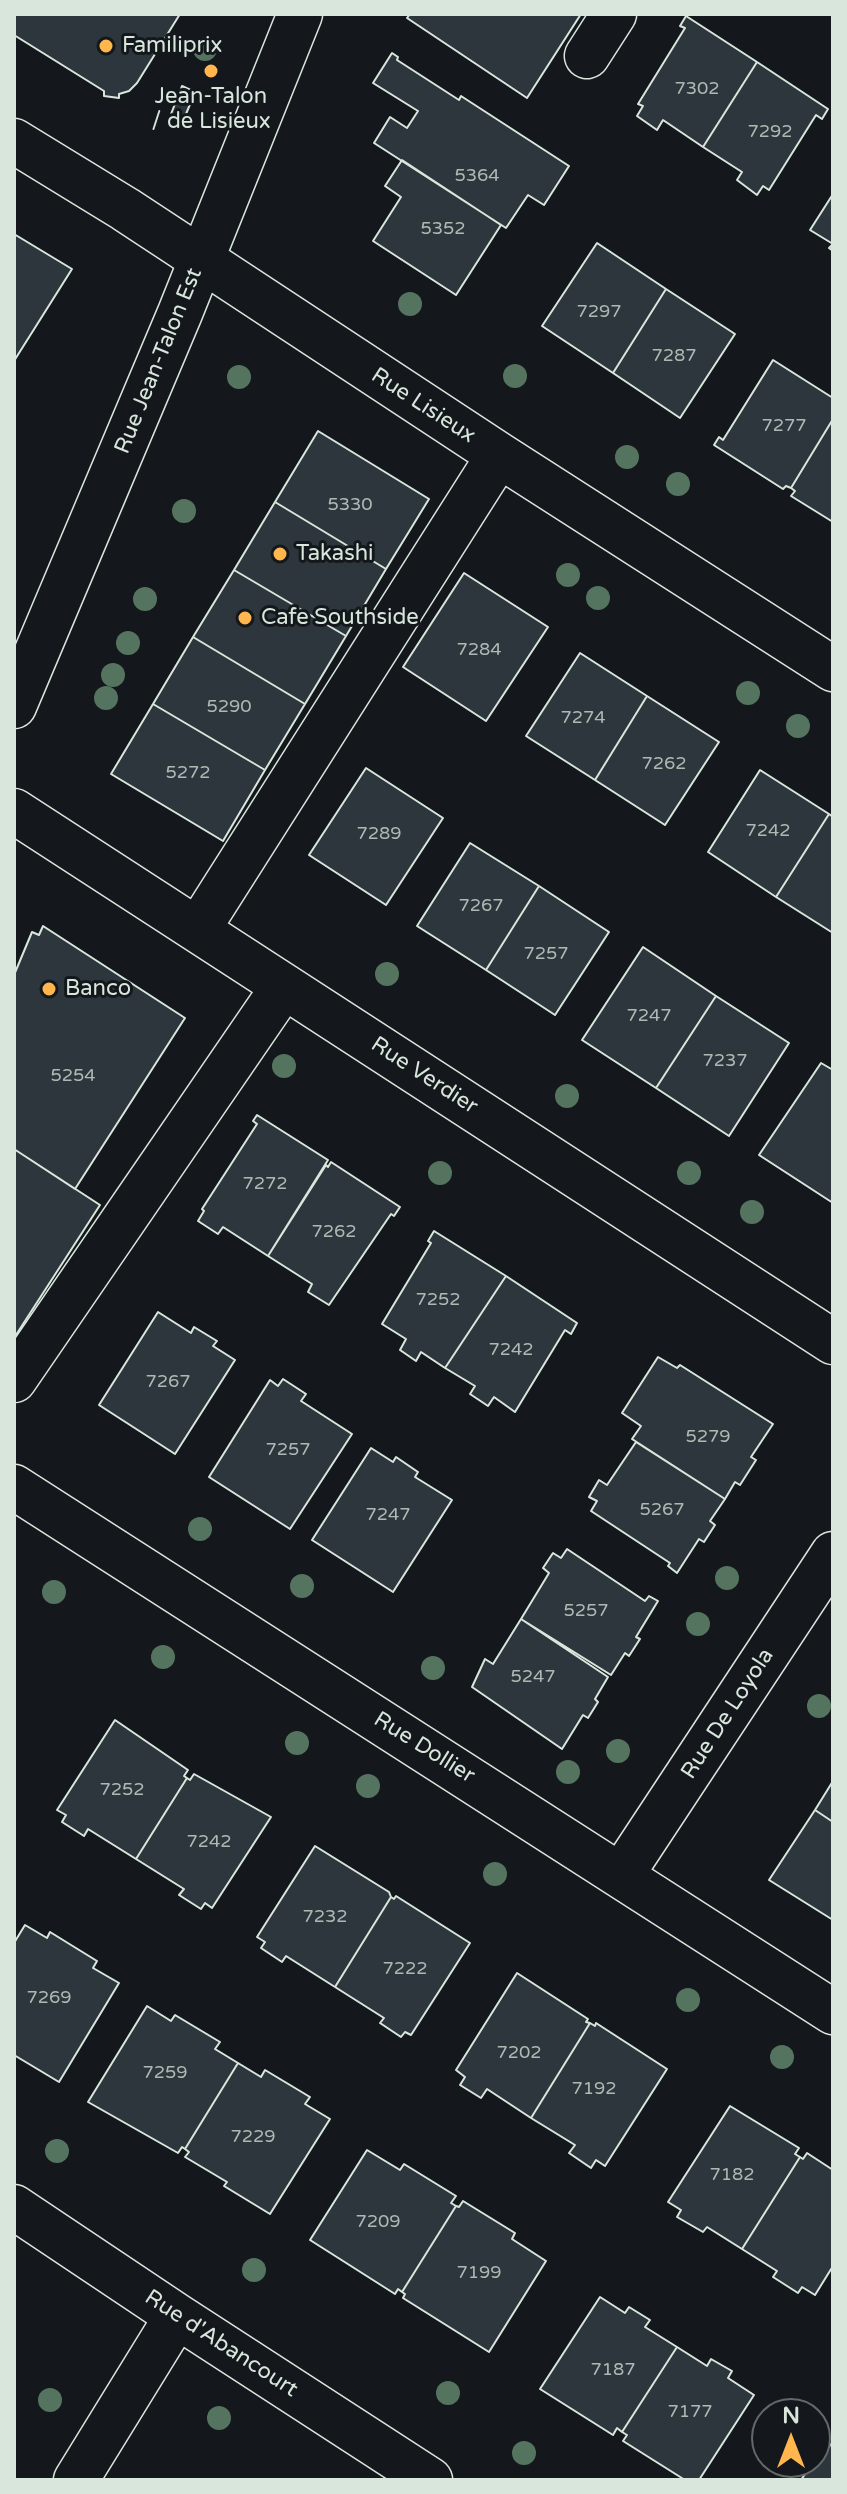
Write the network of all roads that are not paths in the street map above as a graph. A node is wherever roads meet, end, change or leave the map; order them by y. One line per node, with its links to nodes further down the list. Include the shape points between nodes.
1 (300, 14): 5 (street, Rue Jean-Talon Est)
2 (614, 14): 3 (street)
3 (587, 56)
4 (14, 141): 5 (street, Rue Lisieux)
5 (201, 259): 6 (street, Rue Lisieux); 8 (street, Rue Jean-Talon Est)
6 (499, 455): 7 (street, Rue Lisieux); 10 (street)
7 (833, 669)
8 (14, 706)
9 (14, 811): 10 (street, Rue Verdier)
10 (198, 929): 11 (street, Rue Verdier)
11 (284, 986): 12 (street, Rue Verdier); 13 (street)
12 (833, 1342)
13 (14, 1380)
14 (14, 1487): 16 (street, Rue Dollier)
15 (833, 1554): 16 (street, Rue De Loyola)
16 (622, 1874): 17 (street, Rue Dollier)
17 (833, 2012)
18 (14, 2207): 19 (street, Rue d'Abancourt)
19 (177, 2316): 20 (street); 21 (street, Rue d'Abancourt)
20 (76, 2480)
21 (430, 2480)

